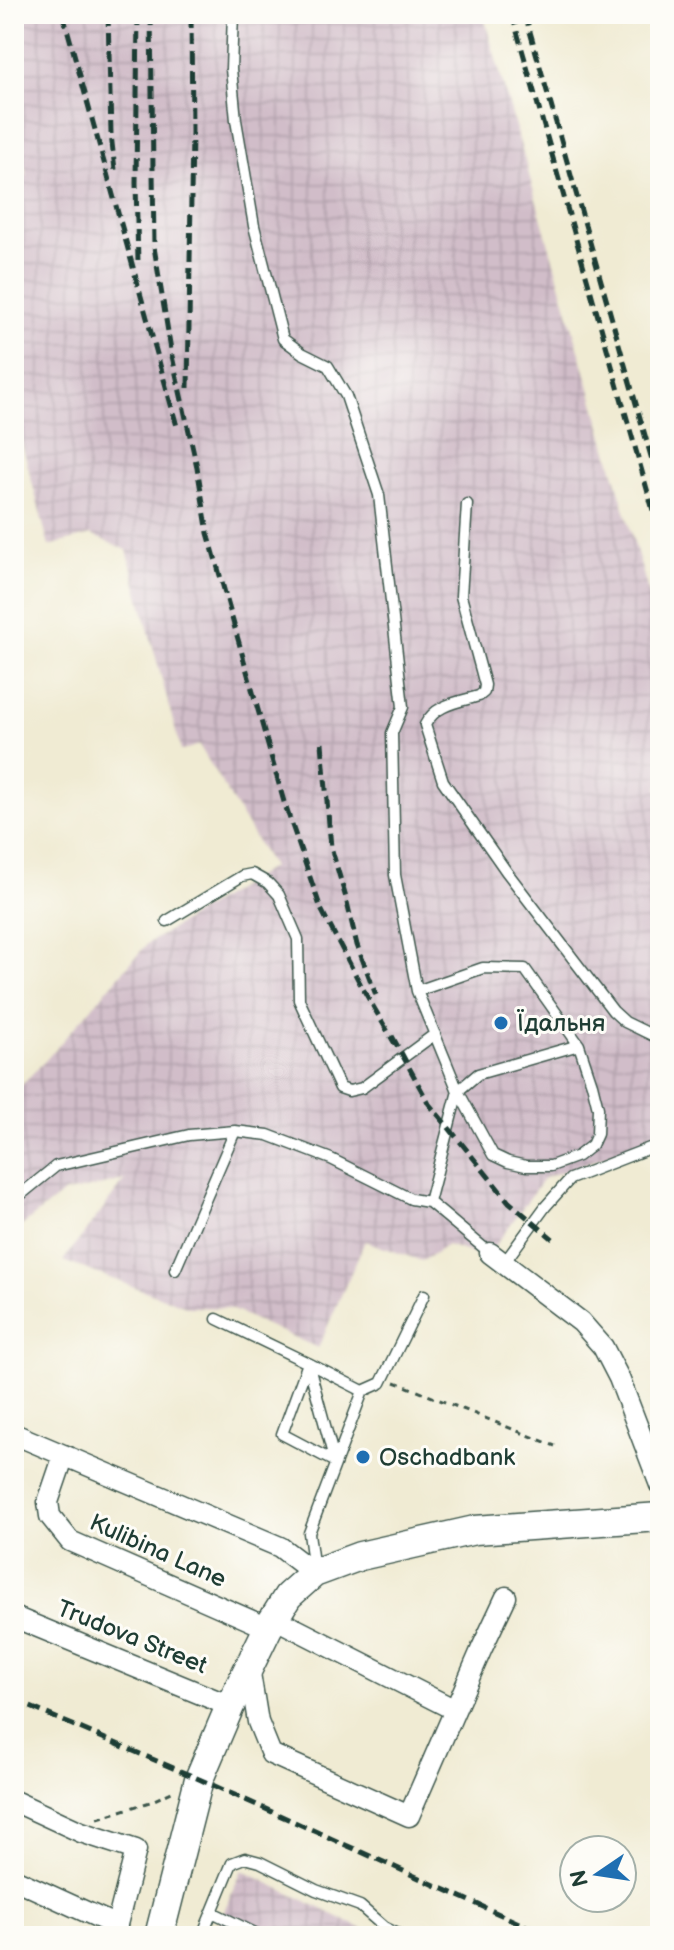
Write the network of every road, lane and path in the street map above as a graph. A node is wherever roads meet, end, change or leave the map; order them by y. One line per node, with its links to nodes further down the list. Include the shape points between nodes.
1 (233, 14): 4 (lane, via 236,120 254,226 283,339 328,366 346,396 379,495 403,707 392,733 395,875)
2 (467, 504): 6 (lane, via 461,596 485,685 479,696 441,707 425,725 443,781 613,1011)
3 (167, 921): 5 (lane, via 242,876 252,874 268,883 279,895 298,939 299,1000 340,1088 362,1088)
4 (417, 991): 5 (lane); 7 (lane, via 483,968 525,969)
5 (435, 1034): 8 (lane)
6 (660, 1039)
7 (579, 1045): 8 (lane, via 478,1074); 8 (lane, via 598,1108 597,1134 578,1156 551,1166 526,1166 493,1155)
8 (458, 1091): 12 (lane)
9 (235, 1131): 11 (lane, via 189,1135 56,1166); 12 (lane, via 268,1135 411,1199); 14 (lane)
10 (660, 1144): 13 (lane, via 570,1179)
11 (14, 1200)
12 (429, 1202): 13 (lane)
13 (497, 1258): 24 (street, via 581,1322 603,1347)
14 (175, 1270)
15 (424, 1295): 18 (lane)
16 (217, 1319): 17 (lane)
17 (308, 1363): 19 (lane); 23 (lane); 23 (lane, via 282,1434)
18 (384, 1378): 19 (lane); 21 (path)
19 (363, 1391): 23 (lane)
20 (14, 1434): 22 (street)
21 (555, 1446)
22 (64, 1455): 26 (street, via 280,1547); 29 (street, Kulibina Lane, via 48,1502 50,1516 70,1541)
23 (335, 1462): 26 (lane, via 309,1533)
24 (660, 1485)
25 (660, 1517): 26 (main road, via 475,1530 360,1556)
26 (314, 1573): 29 (main road, via 288,1596)
27 (506, 1597): 32 (street)
28 (14, 1617): 31 (street, Trudova Street)
29 (271, 1623): 30 (main road); 32 (street, Kulibina Lane)
30 (249, 1667): 31 (main road); 32 (street, via 258,1722 271,1754 409,1816)
31 (230, 1706): 33 (main road)
32 (455, 1710)
33 (199, 1779): 35 (path, via 150,1802 86,1821); 39 (main road)
34 (14, 1801): 35 (street)
35 (81, 1832): 38 (street, via 136,1850)
36 (14, 1879): 38 (street)
37 (212, 1912): 40 (lane); 41 (lane); 42 (lane, via 232,1863 245,1858 360,1906)
38 (116, 1931)
39 (159, 1936)
40 (202, 1936)
41 (261, 1936)
42 (402, 1936)

